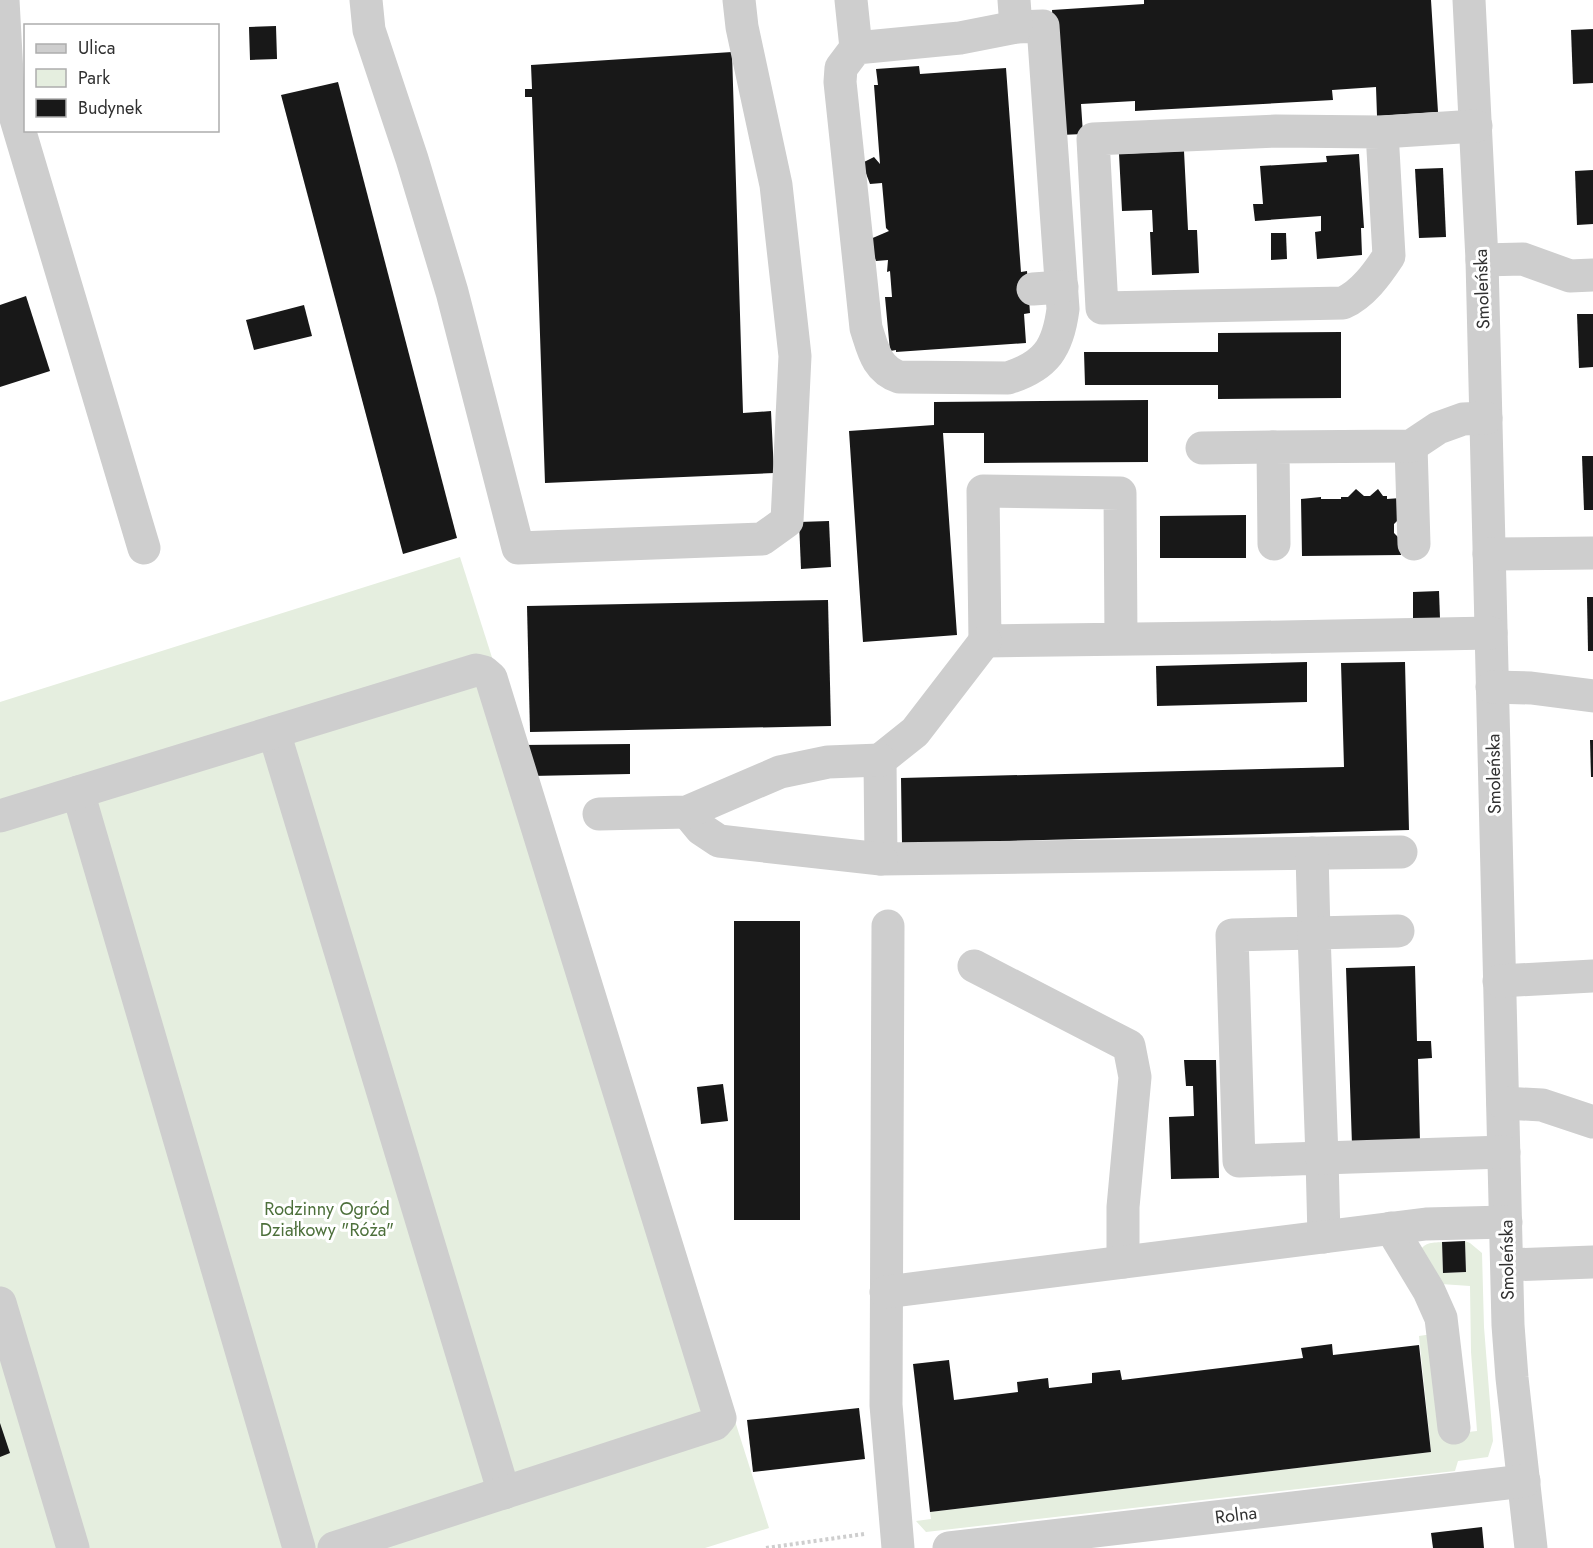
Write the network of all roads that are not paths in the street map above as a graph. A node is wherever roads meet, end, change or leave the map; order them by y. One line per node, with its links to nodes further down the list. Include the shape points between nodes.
1 (3, 0): 18 (street, via 8,93)
2 (366, 0): 3 (street, via 369,30 452,292 518,548 762,539 787,521 795,356 776,185)
3 (739, 0)
4 (851, 0): 7 (street)
5 (1469, 0): 8 (street, Smoleńska)
6 (1015, 14): 7 (street, via 960,38); 7 (street, via 1043,26 1047,288 1063,309 1056,343 1047,357 1008,378 899,377 881,367 866,328 840,82 841,68)
7 (856, 48)
8 (1476, 126): 9 (street); 10 (street, Smoleńska)
9 (1382, 132): 9 (street, via 1276,131 1093,139 1102,308 1349,300 1389,256)
10 (1482, 260): 11 (street, via 1523,259 1570,276); 12 (street, Smoleńska)
11 (1593, 275)
12 (1485, 418): 13 (street, via 1463,419 1438,428); 20 (street, Smoleńska)
13 (1411, 446): 14 (street); 17 (street)
14 (1273, 447): 15 (street); 16 (street)
15 (1202, 448)
16 (1274, 544)
17 (1414, 544)
18 (144, 549)
19 (1593, 553): 20 (street)
20 (1489, 554): 21 (street, Smoleńska)
21 (1491, 633): 22 (street); 24 (street, Smoleńska)
22 (1121, 639): 23 (street); 23 (street, via 1120,493 983,491)
23 (985, 641): 27 (street, via 915,732)
24 (1492, 687): 25 (street); 40 (street, Smoleńska)
25 (1593, 696)
26 (274, 732): 28 (street); 55 (street); 55 (street, via 476,670 491,678 720,1418 715,1424)
27 (880, 760): 29 (street, via 828,762 780,772); 34 (street)
28 (78, 792): 31 (street); 58 (street)
29 (687, 812): 30 (street); 34 (street, via 701,829 719,841)
30 (599, 814)
31 (0, 816)
32 (1401, 852): 33 (street)
33 (1312, 853): 34 (street); 37 (street)
34 (880, 859)
35 (888, 926): 51 (street)
36 (1398, 931): 37 (street)
37 (1314, 933): 44 (street); 44 (street, via 1232,935 1239,1161)
38 (974, 966): 48 (street, via 1129,1046 1135,1077 1123,1208)
39 (1593, 976): 40 (street)
40 (1499, 981): 41 (street, Smoleńska)
41 (1503, 1103): 42 (street, via 1542,1105); 43 (street, Smoleńska)
42 (1593, 1122)
43 (1504, 1152): 44 (street); 45 (street, Smoleńska)
44 (1322, 1158): 47 (street)
45 (1506, 1222): 46 (street); 50 (street, Smoleńska)
46 (1391, 1228): 47 (street); 53 (street, via 1441,1318)
47 (1324, 1237): 48 (street)
48 (1123, 1262): 51 (street)
49 (1593, 1262): 50 (street)
50 (1507, 1265): 54 (street, Smoleńska, via 1512,1378)
51 (886, 1292): 56 (street)
52 (0, 1303): 57 (street)
53 (1454, 1428)
54 (1524, 1481): 60 (street, Rolna); 61 (street, Smoleńska)
55 (504, 1493): 59 (street)
56 (886, 1540)
57 (73, 1548)
58 (299, 1548)
59 (334, 1548)
60 (949, 1548)
61 (1531, 1548)

